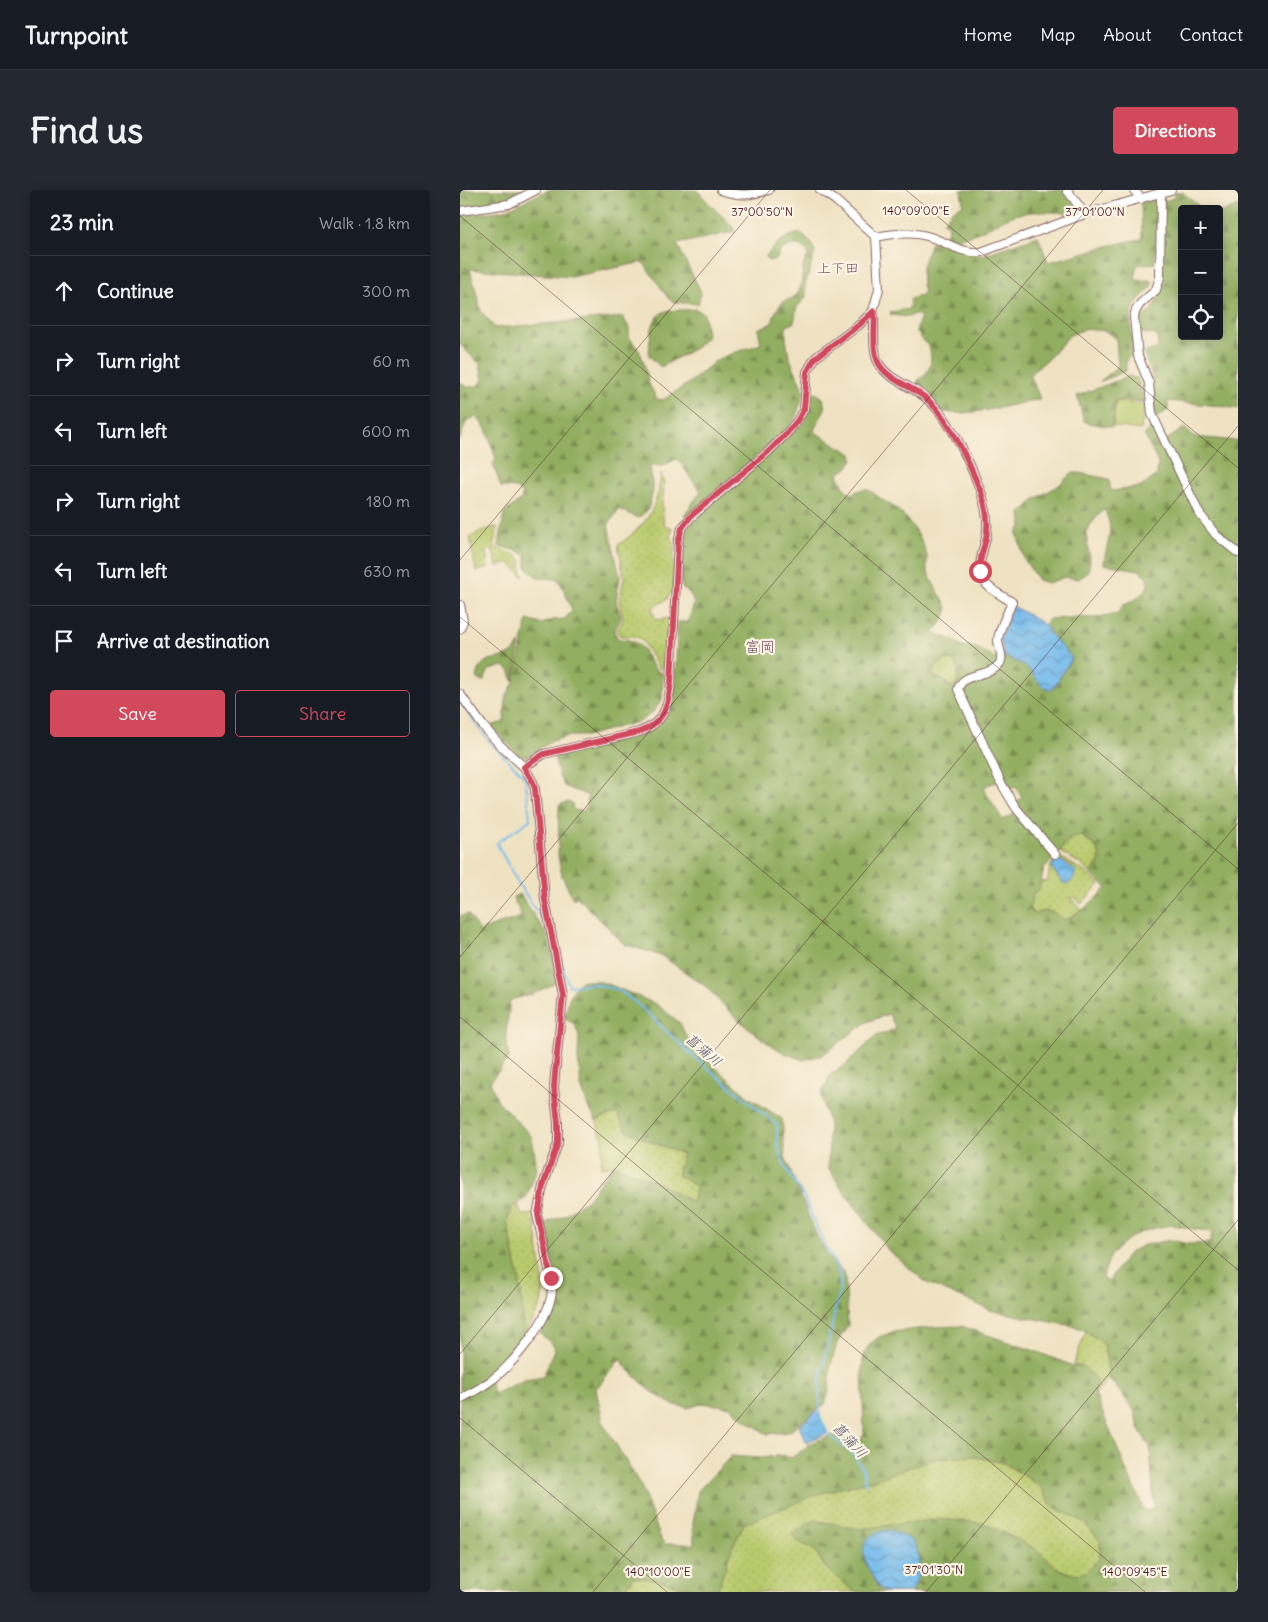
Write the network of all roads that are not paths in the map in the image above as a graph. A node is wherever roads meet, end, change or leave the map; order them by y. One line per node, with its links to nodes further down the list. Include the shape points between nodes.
1 (536, 190): 10 (street, via 509,204)
2 (721, 190): 3 (street, via 745,196)
3 (769, 190)
4 (820, 190): 12 (street)
5 (1067, 190): 11 (street)
6 (1134, 190): 9 (street)
7 (1171, 190): 8 (street)
8 (1161, 194): 9 (street); 14 (street, via 1160,277 1156,290 1136,310 1134,326 1138,356 1149,383 1153,419 1199,512 1216,535)
9 (1141, 199): 11 (street)
10 (460, 212)
11 (1086, 214): 12 (street, via 981,252 964,252 932,237 908,233)
12 (876, 237): 13 (street, via 878,290)
13 (874, 311): 18 (street, via 815,358 807,372 804,409 786,434 691,516 682,528 678,542 671,683 668,701 659,720 639,732 544,754); 19 (street, via 878,362 943,415 981,493 988,530 980,571 987,585 1012,602 998,638 1000,664 964,680 958,690 1000,783 1016,808)
14 (1238, 553)
15 (460, 605): 16 (street, via 463,616)
16 (460, 629)
17 (460, 694): 18 (street, via 483,726)
18 (524, 767): 20 (street, via 535,789 545,900 563,995 554,1088 558,1143 543,1186 538,1215 552,1294 543,1317 514,1360 492,1380)
19 (1055, 854)
20 (460, 1399)

